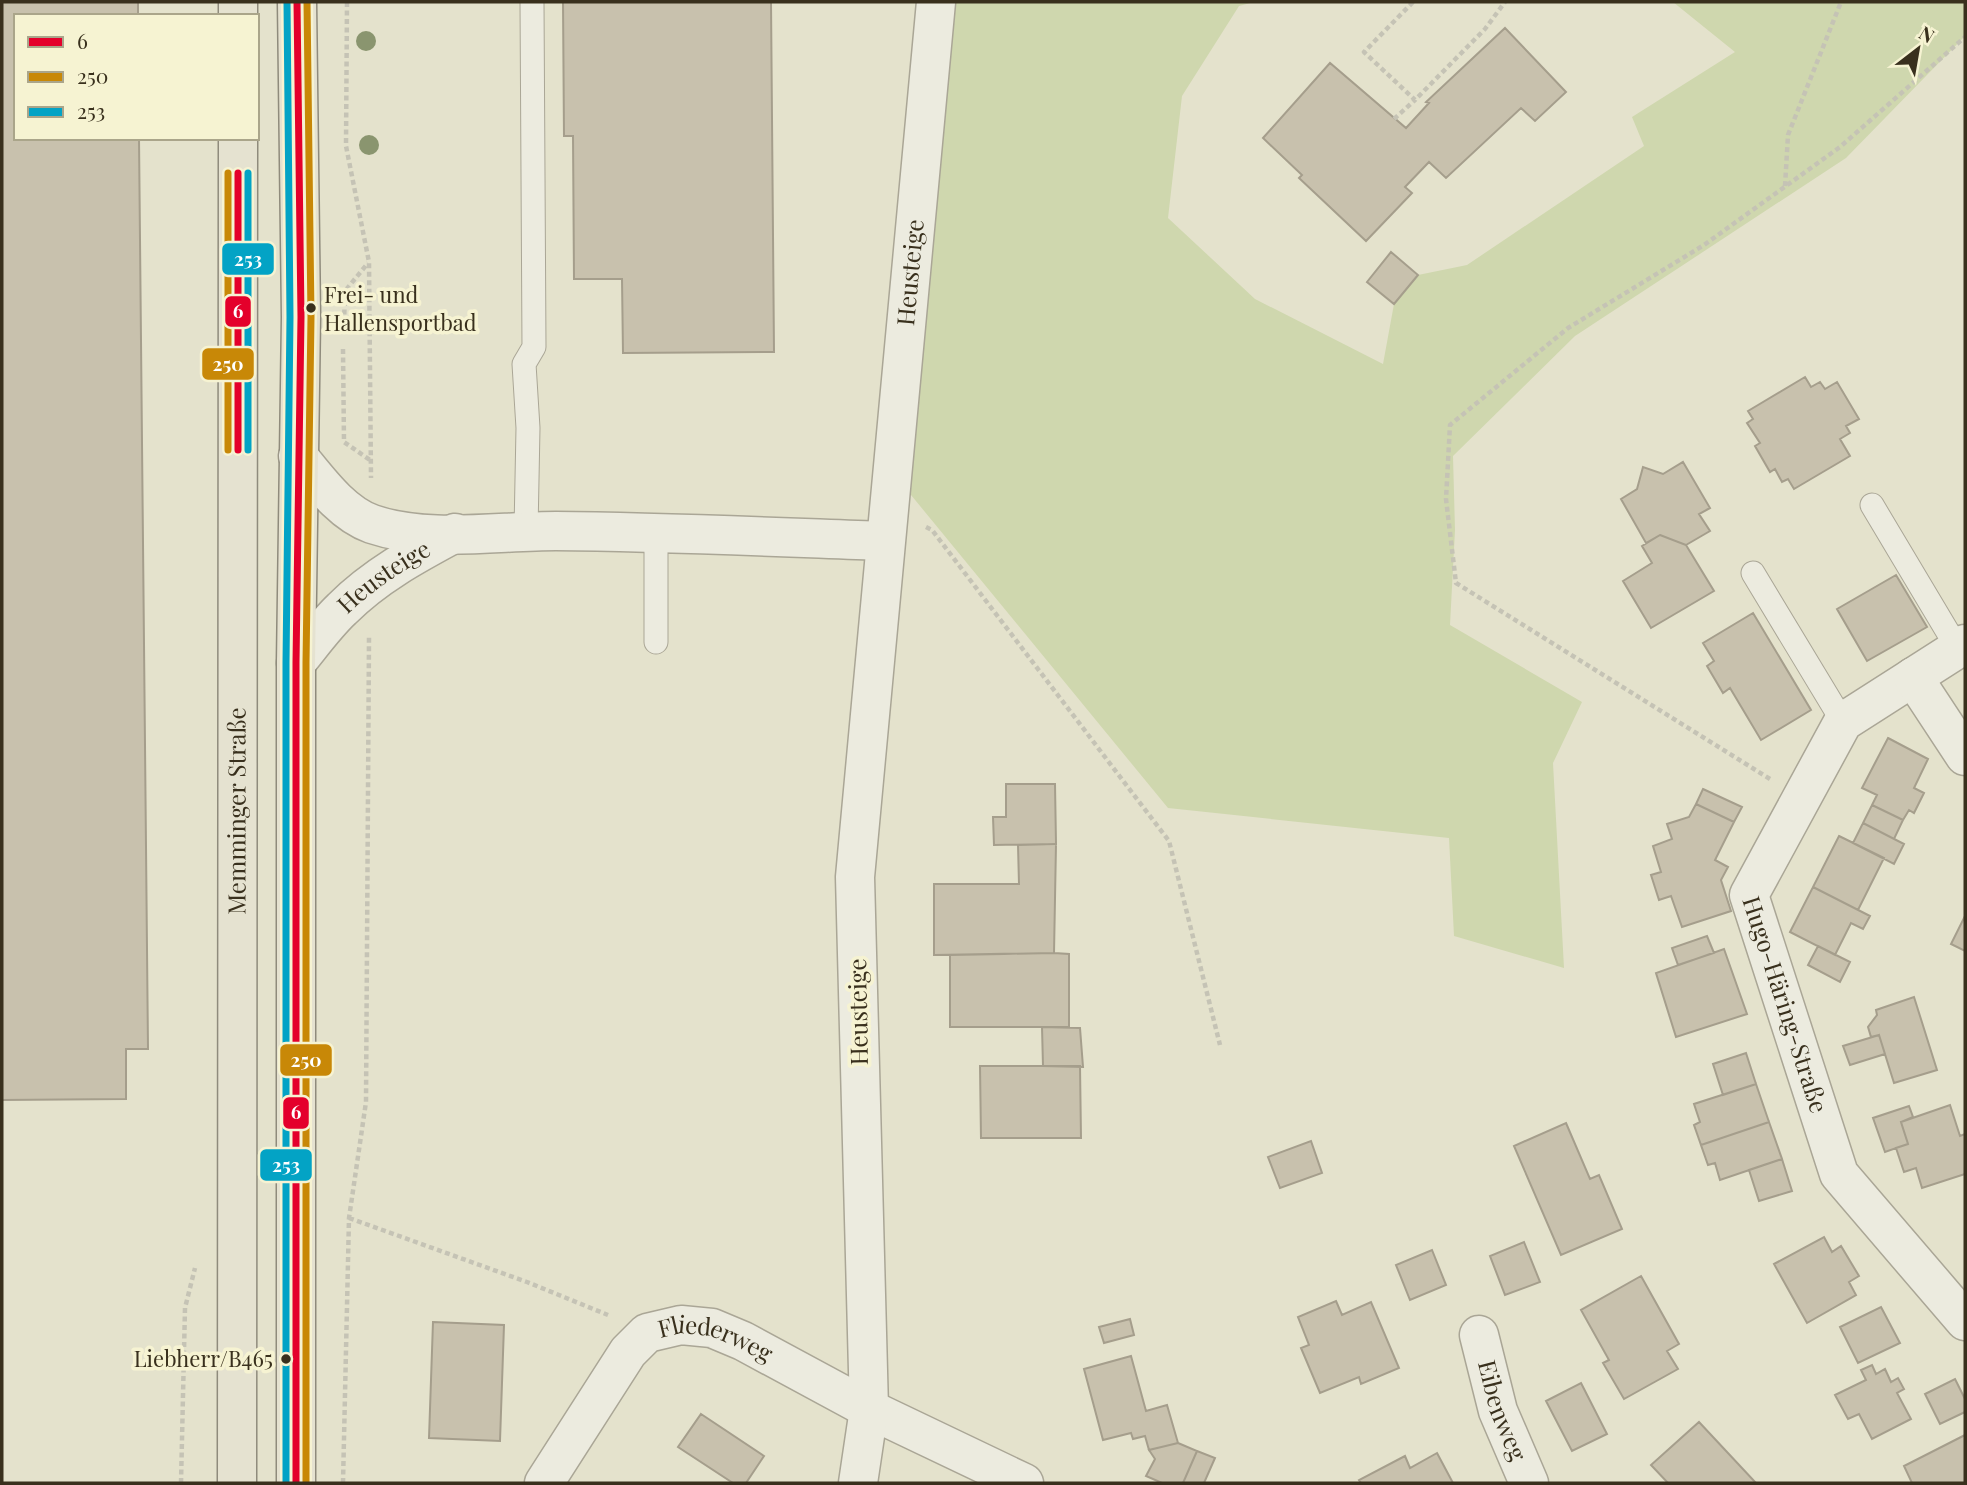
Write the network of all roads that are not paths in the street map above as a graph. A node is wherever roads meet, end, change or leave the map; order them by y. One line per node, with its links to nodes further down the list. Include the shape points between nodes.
1 (297, 2): 5 (main road)
2 (532, 2): 8 (lane, via 534,347 524,365)
3 (936, 2): 7 (street, Heusteige)
4 (238, 140): 21 (main road, Memminger Straße)
5 (298, 457): 10 (street, Heusteige, via 335,499 369,523 396,530); 14 (main road)
6 (1872, 505): 13 (lane)
7 (887, 525): 9 (street, Heusteige); 20 (street, Heusteige, via 855,877)
8 (526, 531): 9 (street, Heusteige); 10 (street, Heusteige)
9 (656, 532): 12 (lane)
10 (455, 533): 14 (street, Heusteige, via 368,585 341,609)
11 (1753, 573): 16 (lane)
12 (656, 642)
13 (1962, 646): 15 (street, Hugo-Häring-Straße)
14 (296, 663): 22 (main road)
15 (1913, 677): 16 (street, Hugo-Häring-Straße); 17 (street)
16 (1843, 722): 18 (street, Hugo-Häring-Straße, via 1749,895 1839,1174)
17 (1965, 756)
18 (1965, 1321)
19 (1479, 1335): 26 (street, Eibenweg, via 1498,1411)
20 (869, 1409): 23 (street, Fliederweg, via 743,1340 712,1328 681,1325 647,1333 628,1352); 24 (street, Heusteige); 25 (street, Fliederweg)
21 (237, 1483)
22 (296, 1483)
23 (544, 1483)
24 (858, 1483)
25 (1024, 1483)
26 (1529, 1483)

